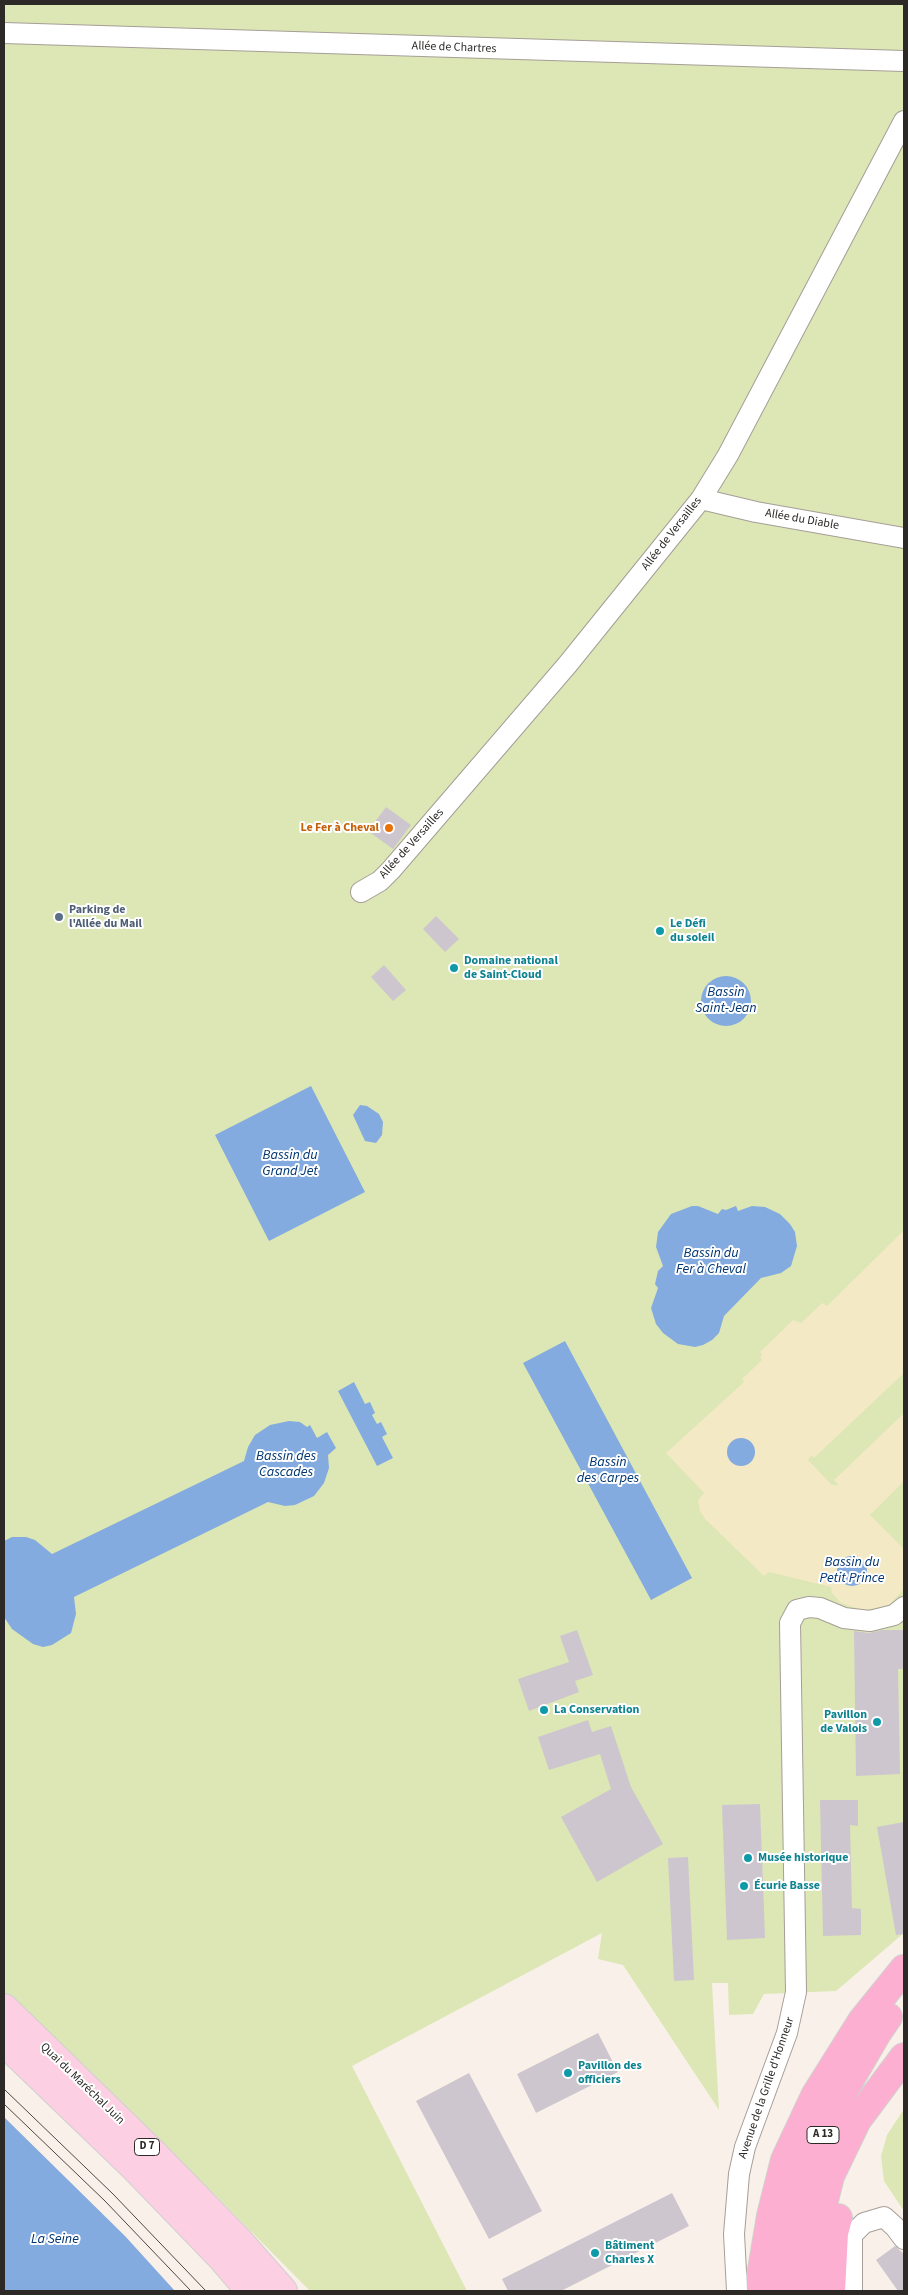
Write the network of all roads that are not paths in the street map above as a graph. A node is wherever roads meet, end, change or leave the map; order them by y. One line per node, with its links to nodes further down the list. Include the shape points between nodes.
1 (4, 33): 2 (street, Allée de Chartres)
2 (904, 61)
3 (904, 121): 4 (street, Allée de Versailles, via 728,455)
4 (701, 499): 5 (street, Allée du Diable); 6 (street, Allée de Versailles, via 568,664 404,855 380,881)
5 (904, 538)
6 (362, 892)
7 (904, 1607): 17 (street, Avenue de la Grille d'Honneur, via 894,1615 870,1621 844,1618 809,1607 797,1610 790,1623 796,1992 787,2033 745,2147 739,2174 734,2234)
8 (904, 1969): 18 (highway, via 862,2021 815,2096 785,2160 771,2216)
9 (904, 1996): 19 (highway, A 13, via 877,2033 834,2107 809,2168 795,2222)
10 (4, 2008): 16 (main road, Quai du Maréchal Juin / D 7, via 153,2153)
11 (4, 2042): 15 (main road, Quai du Maréchal Juin / D 7, via 136,2169)
12 (904, 2057): 20 (highway, A 13, via 857,2120 830,2176 817,2228)
13 (904, 2086): 21 (highway, via 872,2129 848,2181 834,2233)
14 (904, 2239): 22 (street, via 884,2217 864,2223 852,2235)
15 (250, 2291)
16 (283, 2291)
17 (737, 2291)
18 (761, 2291)
19 (787, 2291)
20 (809, 2291)
21 (831, 2291)
22 (852, 2291)

